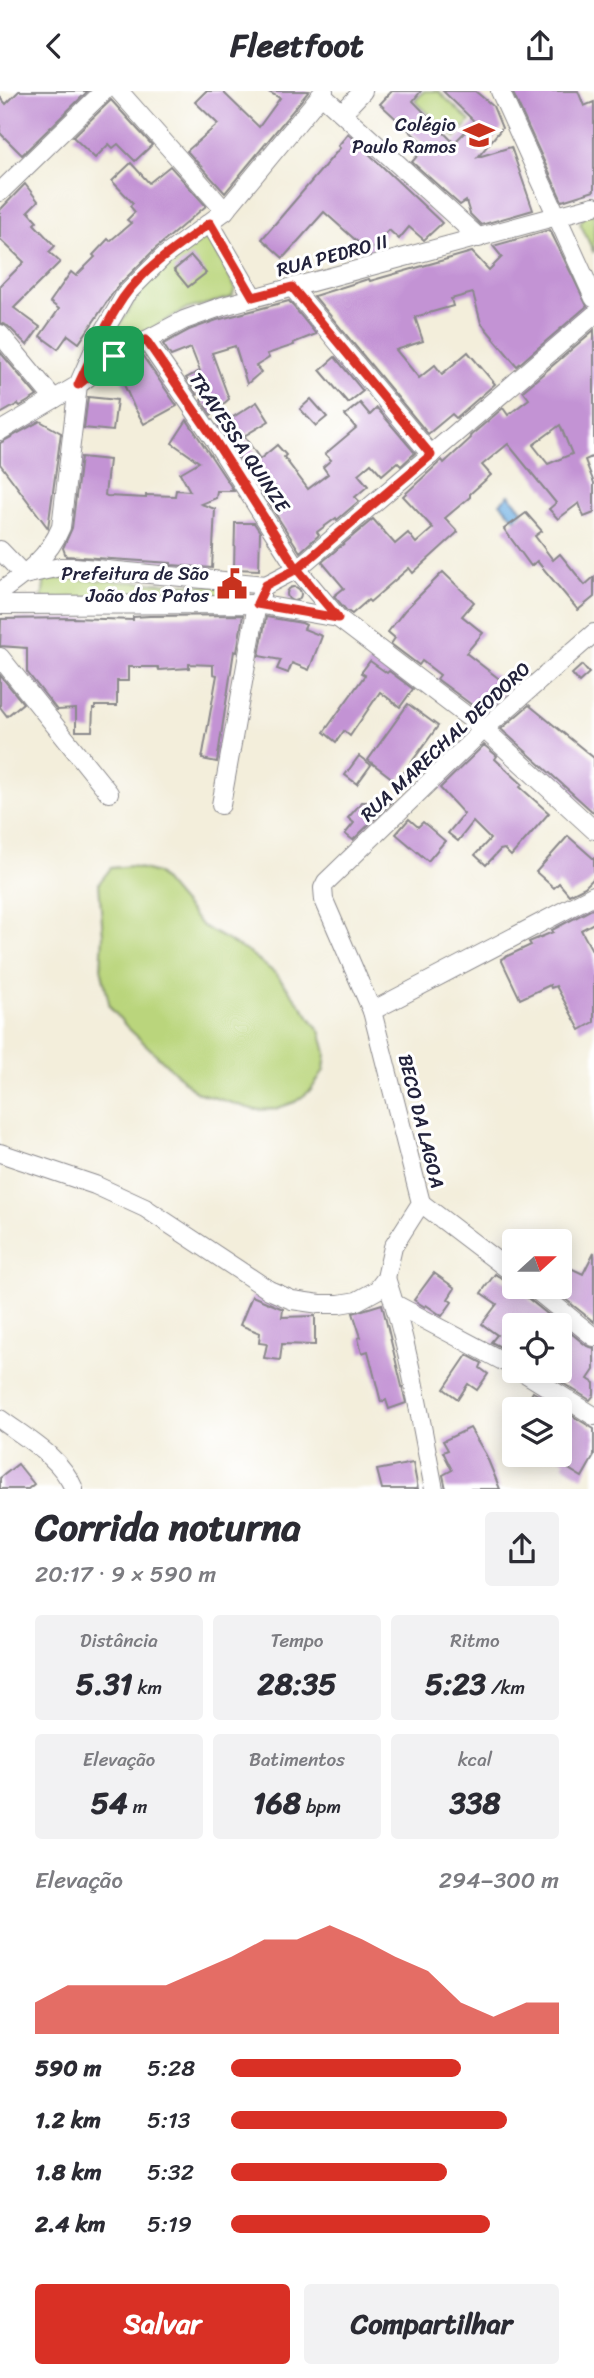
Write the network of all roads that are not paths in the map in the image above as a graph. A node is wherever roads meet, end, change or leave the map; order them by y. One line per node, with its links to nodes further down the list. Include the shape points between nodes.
1 (104, 91): 7 (street)
2 (119, 91): 9 (street)
3 (363, 91): 6 (street)
4 (500, 91): 10 (street)
5 (323, 93): 6 (street); 9 (street)
6 (343, 112): 12 (street)
7 (0, 192)
8 (594, 206): 10 (street, RUA PEDRO II)
9 (225, 211): 11 (street)
10 (557, 217): 12 (street, RUA PEDRO II); 15 (street)
11 (210, 223): 14 (street); 19 (street, via 163,257 125,295)
12 (479, 238): 13 (street, RUA PEDRO II)
13 (292, 287): 14 (street, RUA PEDRO II); 22 (street)
14 (253, 297): 18 (street, RUA PEDRO II, via 184,320)
15 (594, 298)
16 (594, 315): 22 (street)
17 (0, 334): 20 (street)
18 (146, 340): 19 (street, RUA PEDRO II, via 114,356); 24 (street, TRAVESSA QUINZE)
19 (78, 385): 20 (street, RUA PEDRO II); 25 (street, via 61,527 54,544)
20 (54, 399): 21 (street, RUA PEDRO II)
21 (0, 431)
22 (431, 455): 24 (street)
23 (0, 550): 25 (street)
24 (297, 569): 26 (street); 30 (street, TRAVESSA QUINZE)
25 (24, 575): 26 (street, via 75,567); 27 (street)
26 (266, 585): 28 (street)
27 (0, 592)
28 (257, 604): 29 (street); 30 (street); 35 (street)
29 (0, 605)
30 (338, 618): 33 (street)
31 (594, 633): 33 (street, RUA MARECHAL DEODORO)
32 (0, 657): 34 (street)
33 (484, 729): 36 (street); 37 (street, RUA MARECHAL DEODORO)
34 (109, 793)
35 (221, 805)
36 (594, 830)
37 (326, 882): 39 (street, BECO DA LAGOA, via 324,900)
38 (594, 895): 39 (street)
39 (372, 1011): 41 (street, BECO DA LAGOA)
40 (0, 1153): 43 (street, via 95,1185 145,1208 269,1290 292,1300 357,1301 377,1290)
41 (421, 1203): 42 (street); 43 (street, BECO DA LAGOA, via 393,1247)
42 (502, 1264)
43 (386, 1277): 45 (street)
44 (547, 1299): 46 (street)
45 (395, 1304): 47 (street); 52 (street)
46 (594, 1336)
47 (502, 1361)
48 (541, 1383): 49 (street)
49 (594, 1416)
50 (0, 1419): 51 (street, via 57,1463)
51 (74, 1489)
52 (434, 1489)

